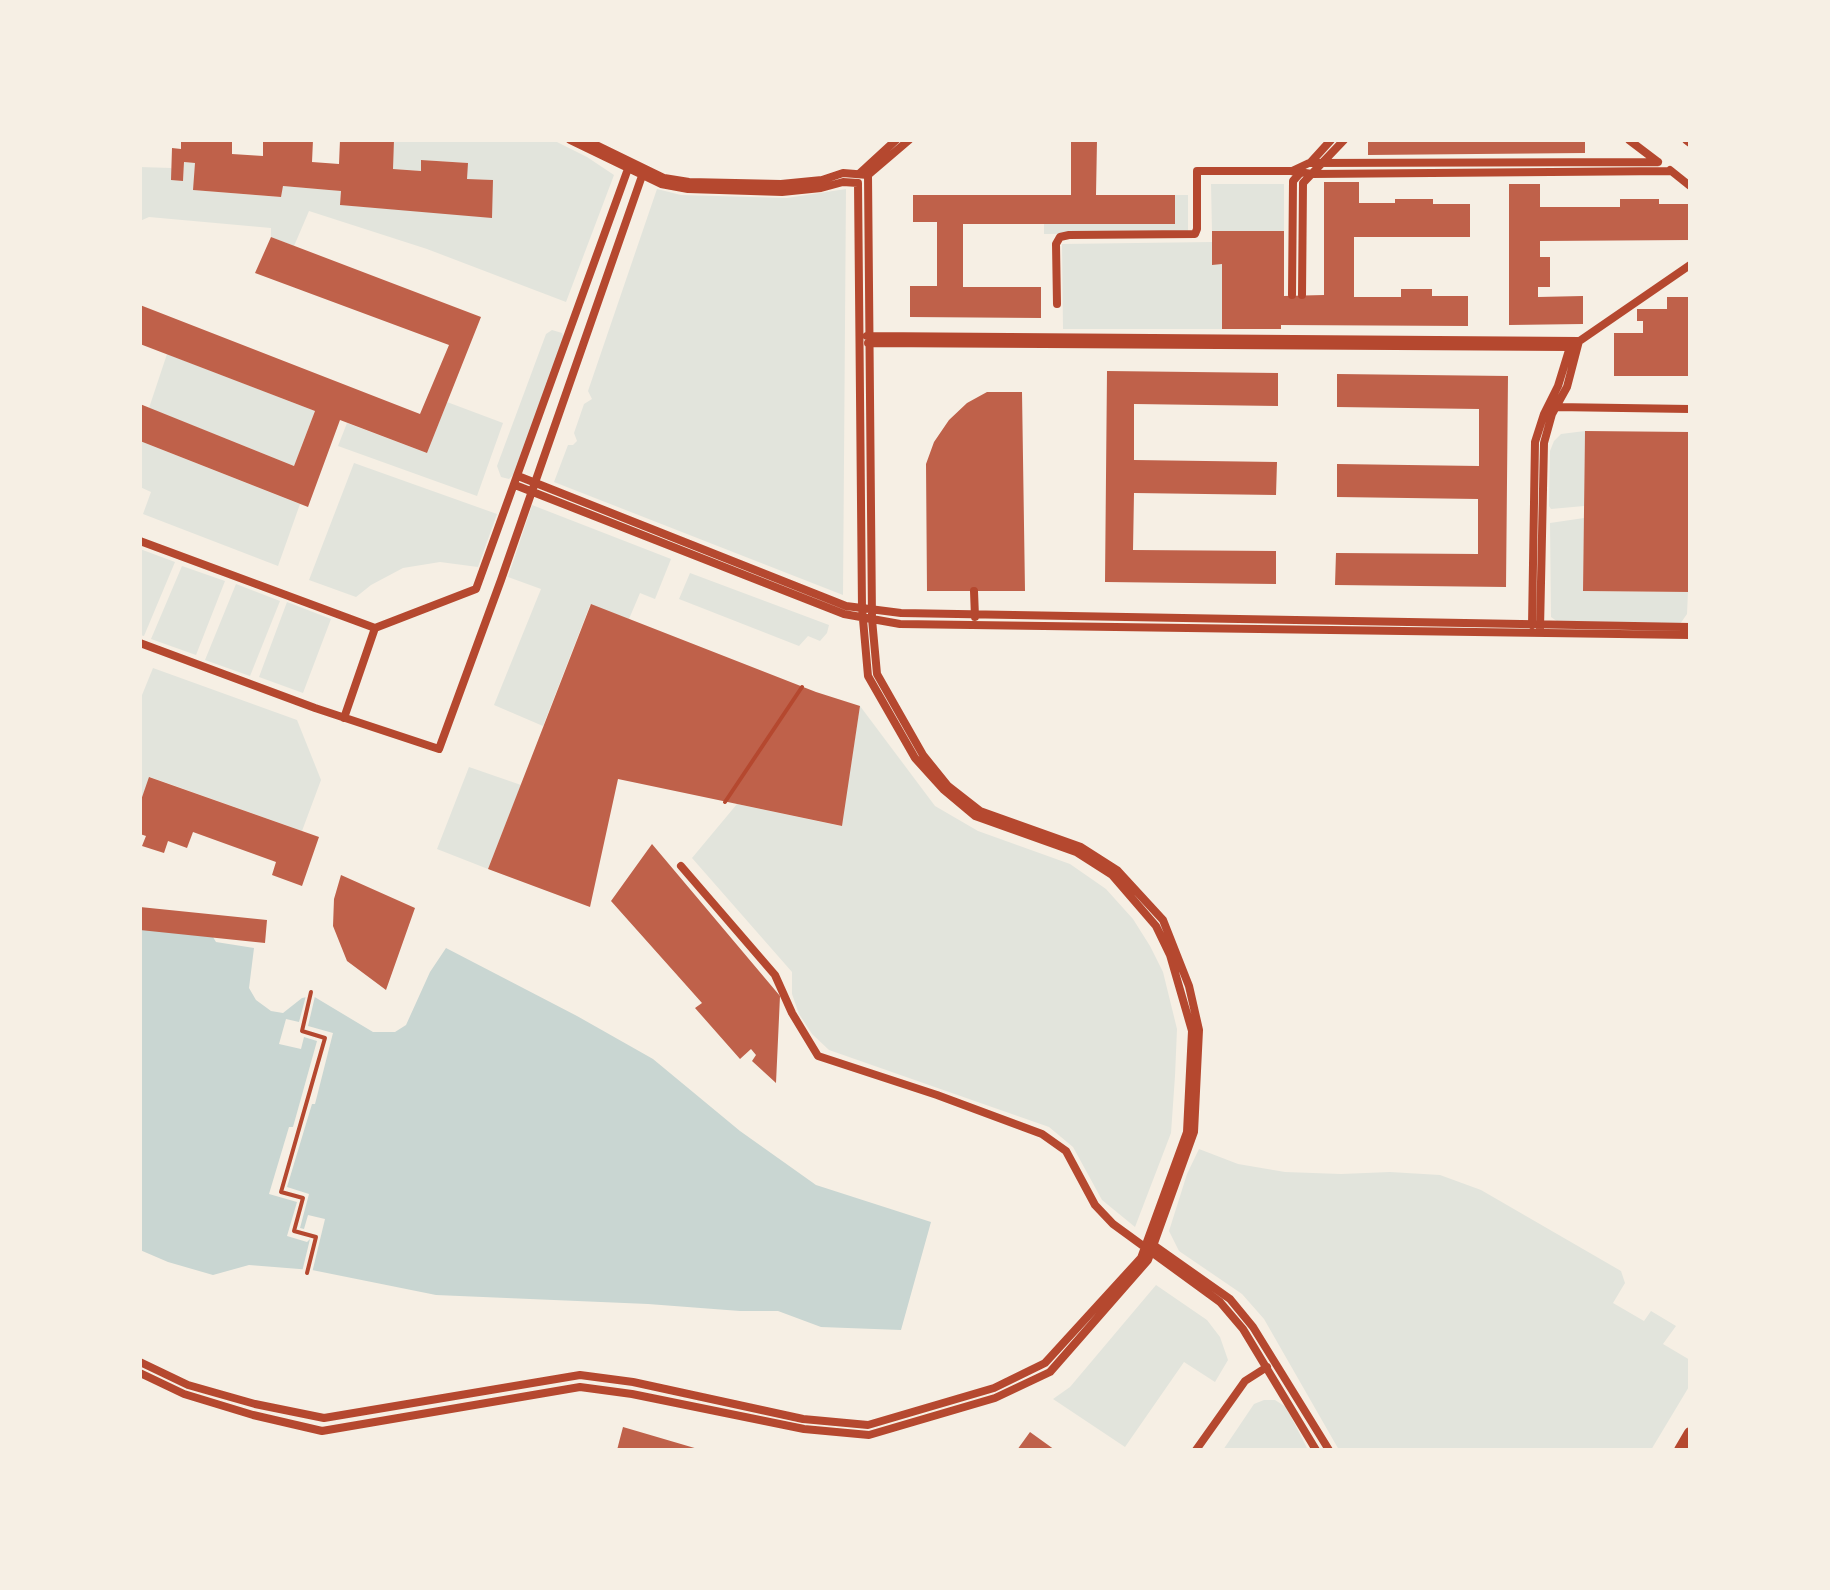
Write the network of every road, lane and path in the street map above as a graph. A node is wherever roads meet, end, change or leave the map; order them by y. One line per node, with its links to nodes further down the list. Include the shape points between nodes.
1 (570, 140): 11 (street)
2 (586, 140): 11 (street)
3 (896, 140): 16 (street)
4 (909, 140): 16 (street)
5 (1332, 140): 9 (street)
6 (1344, 140): 10 (street)
7 (1629, 140): 8 (street)
8 (1658, 162): 10 (street); 12 (street)
9 (1309, 164): 10 (street); 14 (street)
10 (1322, 164): 15 (street)
11 (630, 165): 13 (street); 28 (street)
12 (1670, 171): 15 (street); 17 (street)
13 (643, 172): 16 (street, via 688,188 782,192); 29 (street)
14 (1296, 172): 15 (street); 15 (street, via 1297,295 1303,183); 19 (street, via 1197,171 1192,234 1060,237)
15 (1312, 174)
16 (863, 179): 21 (street); 22 (street)
17 (1690, 186)
18 (1690, 265): 23 (street)
19 (1057, 304)
20 (1297, 326): 24 (street)
21 (858, 340): 22 (street); 32 (street)
22 (870, 340): 24 (street); 32 (street)
23 (1578, 341): 24 (street); 25 (street); 26 (street, via 1567,387)
24 (1296, 342): 25 (street)
25 (1570, 347): 26 (street)
26 (1552, 406): 27 (street); 37 (street, via 1544,443)
27 (1690, 408)
28 (516, 480): 29 (street); 36 (street, via 476,589)
29 (533, 487): 32 (street, via 844,614); 41 (street, via 438,749)
30 (140, 541): 36 (street)
31 (974, 591): 33 (street)
32 (867, 613): 33 (street); 34 (street, via 900,624); 45 (street, via 868,676 915,758 975,816 1076,852 1112,874 1156,926 1170,955 1192,1031 1186,1132)
33 (975, 614): 34 (street); 37 (street)
34 (975, 626): 37 (street)
35 (1690, 626): 37 (street)
36 (376, 628): 41 (street)
37 (1536, 628): 38 (street)
38 (1690, 635)
39 (140, 644): 41 (street)
40 (802, 687): 42 (path)
41 (344, 718)
42 (726, 802)
43 (681, 866): 45 (street, via 775,976 818,1056 1042,1134 1066,1151 1094,1206)
44 (311, 992): 46 (path, via 302,1031 325,1038 280,1192 303,1198 294,1231 316,1237)
45 (1146, 1245): 47 (street, via 1045,1363 994,1388 868,1424 803,1419 580,1375 324,1418 188,1385); 48 (street, via 1230,1300); 49 (street, via 1220,1302); 50 (street, via 1148,1260 1050,1372 995,1398 869,1435 580,1386 322,1431 184,1394)
46 (307, 1273)
47 (140, 1362)
48 (1276, 1363): 49 (street); 54 (street)
49 (1266, 1367): 52 (street, via 1245,1381); 53 (street)
50 (140, 1373)
51 (1690, 1434): 55 (main road)
52 (1196, 1450)
53 (1316, 1450)
54 (1329, 1450)
55 (1680, 1450)

